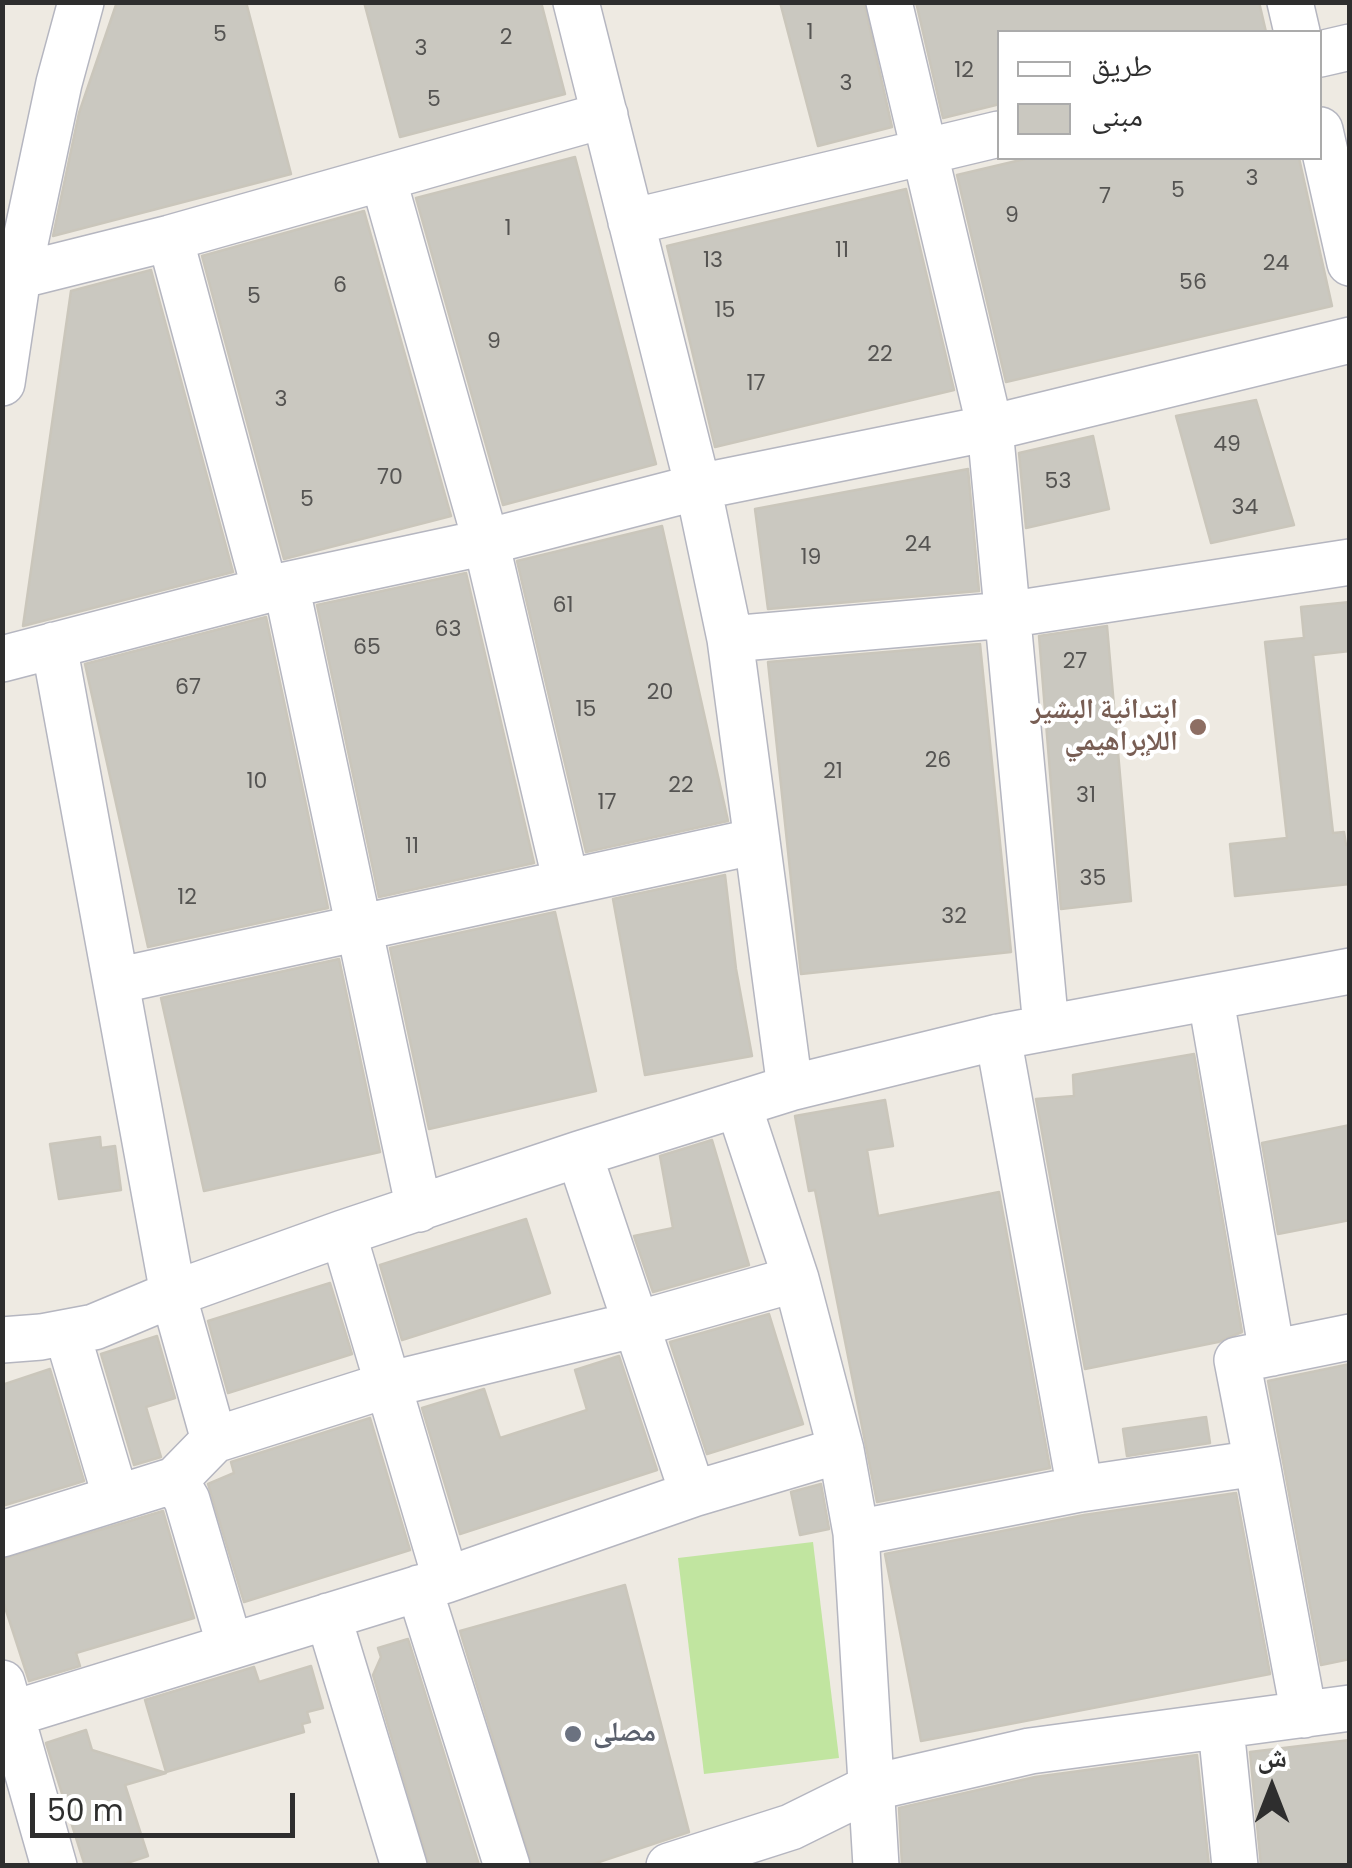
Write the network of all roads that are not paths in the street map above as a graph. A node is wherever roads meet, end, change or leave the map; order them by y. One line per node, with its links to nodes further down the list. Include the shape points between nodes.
1 (81, 2): 16 (street)
2 (576, 2): 8 (street)
3 (889, 2): 11 (street)
4 (1290, 2): 5 (street)
5 (1297, 30)
6 (1350, 48): 7 (street)
7 (1322, 54)
8 (605, 116): 12 (street); 13 (street)
9 (997, 135): 11 (street)
10 (1322, 139): 15 (street)
11 (926, 153): 13 (street); 19 (street)
12 (383, 178): 14 (street); 21 (street)
13 (631, 222): 20 (street)
14 (170, 238): 16 (street); 23 (street)
15 (1350, 264)
16 (18, 276): 18 (street)
17 (1350, 340): 19 (street)
18 (2, 382)
19 (990, 428): 20 (street); 24 (street)
20 (698, 487): 21 (street); 25 (street)
21 (486, 542): 23 (street); 29 (street)
22 (1350, 562): 24 (street)
23 (275, 588): 26 (street); 30 (street)
24 (1006, 615): 25 (street); 34 (street)
25 (730, 639): 28 (street)
26 (54, 645): 27 (street); 32 (street)
27 (2, 659)
28 (757, 840): 29 (street); 36 (street)
29 (566, 882): 30 (street)
30 (359, 928): 32 (street); 39 (street)
31 (1350, 971): 33 (street)
32 (116, 981): 42 (street)
33 (1211, 1000): 34 (street); 47 (street)
34 (1046, 1027): 35 (street)
35 (998, 1037): 36 (street); 53 (street)
36 (790, 1088): 37 (street)
37 (738, 1104): 38 (street); 41 (street)
38 (579, 1154): 39 (street); 43 (street)
39 (418, 1209): 40 (street)
40 (343, 1233): 42 (street); 48 (street)
41 (796, 1279): 43 (street); 50 (street)
42 (173, 1294): 44 (street); 49 (street)
43 (637, 1324): 48 (street); 54 (street)
44 (66, 1333): 46 (street); 55 (street)
45 (1350, 1337): 47 (street)
46 (2, 1340)
47 (1272, 1353): 51 (street, via 1237,1360)
48 (387, 1385): 49 (street); 58 (street)
49 (214, 1440): 52 (street)
50 (841, 1450): 54 (street); 56 (street)
51 (1256, 1464): 53 (street); 63 (street)
52 (175, 1480): 55 (street); 60 (street, via 187,1500)
53 (1080, 1489): 56 (street)
54 (693, 1494): 58 (street)
55 (116, 1498): 57 (street)
56 (856, 1533): 65 (street)
57 (2, 1534)
58 (433, 1584): 59 (street); 68 (street)
59 (328, 1616): 60 (street); 67 (street)
60 (230, 1646): 61 (street)
61 (5, 1705): 66 (street)
62 (1350, 1708): 63 (street)
63 (1304, 1715): 64 (street)
64 (1222, 1728): 65 (street, via 1030,1751); 71 (street)
65 (870, 1788): 69 (street, via 791,1826); 70 (street)
66 (54, 1866)
67 (404, 1866)
68 (507, 1866)
69 (669, 1866)
70 (876, 1866)
71 (1235, 1866)

